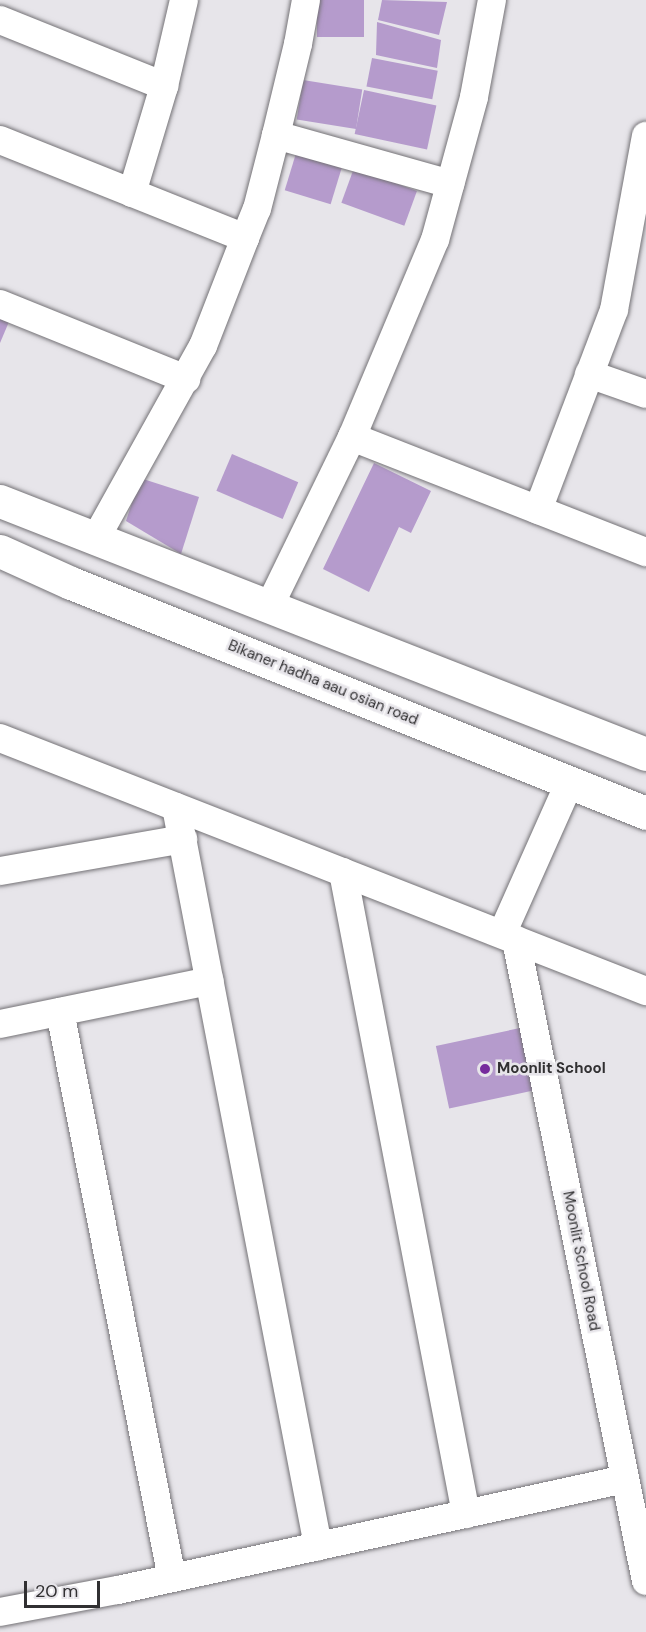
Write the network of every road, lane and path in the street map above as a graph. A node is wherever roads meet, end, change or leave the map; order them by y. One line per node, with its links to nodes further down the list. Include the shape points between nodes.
1 (184, 0): 5 (street)
2 (306, 0): 6 (street)
3 (492, 0): 9 (street, via 474,97)
4 (0, 20): 5 (street)
5 (164, 86): 10 (street)
6 (276, 135): 9 (street); 11 (street)
7 (646, 136): 13 (street, via 614,310)
8 (0, 140): 10 (street)
9 (450, 184): 16 (street, via 435,240)
10 (132, 193): 11 (street)
11 (246, 238): 14 (street)
12 (0, 304): 14 (street)
13 (589, 374): 15 (street); 18 (street)
14 (186, 379): 19 (street)
15 (646, 394)
16 (352, 437): 18 (street); 22 (street)
17 (0, 501): 19 (main road)
18 (538, 510): 21 (street)
19 (96, 538): 22 (main road)
20 (0, 551): 25 (main road, Bikaner hadha aau osian road, via 71,583)
21 (646, 552)
22 (270, 605): 24 (main road)
23 (0, 738): 26 (street)
24 (646, 754)
25 (570, 781): 27 (main road, Bikaner hadha aau osian road); 31 (street)
26 (176, 807): 28 (street); 30 (street)
27 (646, 813)
28 (183, 839): 29 (street); 32 (street)
29 (0, 871)
30 (343, 872): 31 (street); 37 (street)
31 (509, 937): 33 (street); 36 (street, Moonlit School Road)
32 (210, 981): 34 (street); 38 (street)
33 (646, 991)
34 (60, 1012): 35 (street); 39 (street)
35 (0, 1024)
36 (625, 1479): 37 (street); 40 (street, Moonlit School Road)
37 (466, 1514): 38 (street)
38 (318, 1546): 39 (street)
39 (172, 1578): 41 (street)
40 (646, 1581)
41 (0, 1612)

